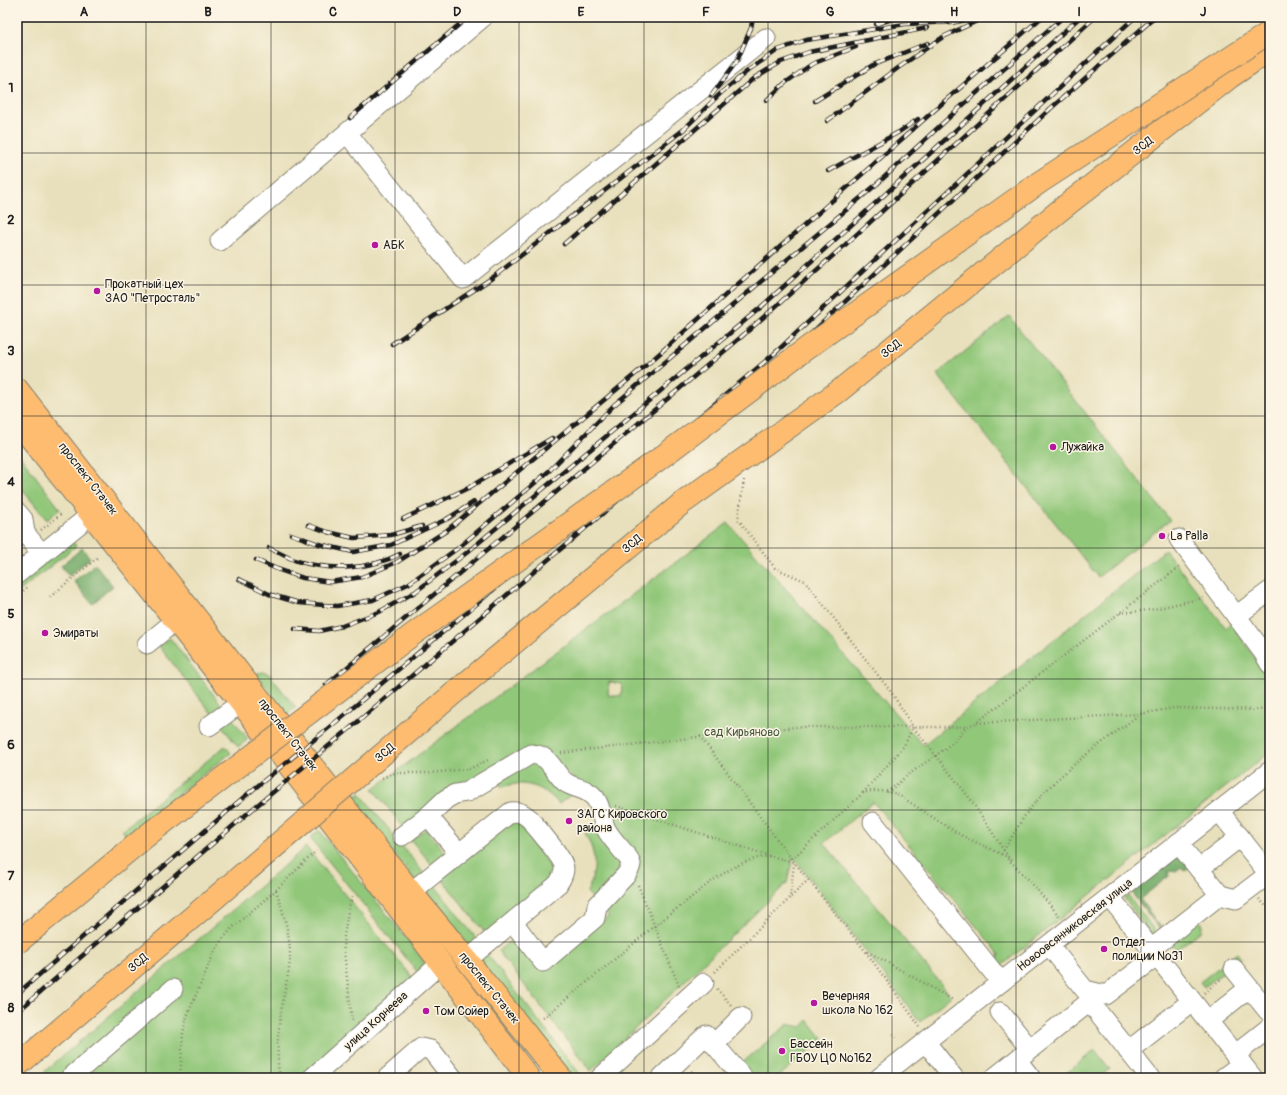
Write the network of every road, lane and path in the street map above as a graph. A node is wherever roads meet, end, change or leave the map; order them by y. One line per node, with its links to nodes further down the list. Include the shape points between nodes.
1 (483, 17): 5 (street)
2 (1270, 32): 70 (main road, ЗСД, bridge, via 1040,182 807,348 655,462 406,639 150,833)
3 (766, 38): 5 (street, via 463,279)
4 (1270, 50): 96 (main road, ЗСД, bridge, via 1230,77 839,390 681,504 454,693)
5 (347, 133): 6 (street)
6 (220, 241)
7 (17, 389): 10 (main road, проспект Стачек)
8 (17, 422): 10 (main road, проспект Стачек)
9 (745, 475): 32 (path, via 738,519 775,568 804,582 891,692)
10 (98, 509): 13 (street); 22 (main road, проспект Стачек); 62 (main road, проспект Стачек)
11 (17, 512): 13 (street, via 23,519 25,533)
12 (1179, 539): 14 (street)
13 (42, 554): 16 (street)
14 (1192, 557): 18 (street); 20 (path)
15 (97, 558): 19 (path)
16 (17, 574)
17 (1270, 591): 21 (street)
18 (1219, 594): 20 (path, via 1150,610); 21 (street)
19 (50, 597)
20 (1120, 613): 30 (path)
21 (1236, 616): 24 (street)
22 (175, 621): 23 (street); 25 (main road, проспект Стачек)
23 (147, 644)
24 (1268, 654)
25 (241, 703): 31 (street); 75 (main road, проспект Стачек)
26 (1270, 710): 27 (path)
27 (1264, 711): 28 (path, via 1174,708); 29 (path)
28 (1140, 714): 30 (path); 49 (path, via 1066,771 1046,790 1033,804)
29 (1270, 718)
30 (976, 723): 33 (path)
31 (209, 726)
32 (912, 727): 33 (path); 34 (path, via 796,727); 36 (path); 41 (path, via 904,746)
33 (966, 727): 36 (path)
34 (700, 736): 35 (path); 54 (path)
35 (541, 756): 42 (street, via 566,782 586,790); 44 (street, via 526,756 467,792 454,794)
36 (937, 756): 40 (path, via 911,772); 49 (path, via 969,797)
37 (495, 757): 39 (path, via 469,769 395,773)
38 (1270, 771): 43 (street, Новоовсянниковская улица)
39 (376, 781)
40 (887, 792): 41 (path); 52 (path, via 897,794 957,833)
41 (863, 793): 54 (path)
42 (595, 799): 53 (path); 58 (street, via 607,830 629,859)
43 (1219, 811): 47 (street); 48 (street, Новоовсянниковская улица)
44 (428, 816): 46 (street); 51 (street)
45 (873, 822): 77 (street)
46 (402, 836)
47 (1240, 837): 55 (street); 59 (street)
48 (1178, 843): 59 (street); 65 (street, Новоовсянниковская улица)
49 (1004, 850): 52 (path); 56 (path)
50 (316, 851): 61 (path)
51 (458, 853): 62 (street); 67 (street, via 511,812 524,814 530,819 561,860 563,876 558,884)
52 (1001, 854): 56 (path)
53 (770, 856): 57 (path); 69 (path, via 748,861 729,871 704,887)
54 (792, 859): 57 (path)
55 (1265, 859): 63 (street, via 1269,874 1236,899)
56 (1011, 861): 68 (path)
57 (794, 862): 60 (path); 66 (path)
58 (630, 868): 67 (street, via 596,906 595,918 543,962); 69 (path)
59 (1199, 870): 63 (street)
60 (808, 880): 66 (path); 72 (path)
61 (276, 890): 99 (path, via 232,928 213,955 187,1016 183,1033); 100 (path, via 289,936 290,958 277,1062)
62 (411, 892): 74 (main road, проспект Стачек)
63 (1220, 895): 73 (street)
64 (352, 897): 92 (path, via 342,943)
65 (1110, 897): 71 (street, Новоовсянниковская улица); 73 (street)
66 (790, 898): 78 (path)
67 (513, 922): 74 (street)
68 (1064, 922)
69 (655, 926): 82 (path); 86 (path)
70 (17, 943)
71 (1049, 945): 73 (street, via 1085,990 1106,995); 77 (street, Новоовсянниковская улица)
72 (866, 952): 83 (path); 90 (path)
73 (1154, 953): 81 (street)
74 (467, 960): 105 (main road, проспект Стачек)
75 (440, 964): 92 (street, улица Корнеева); 104 (main road, проспект Стачек)
76 (1234, 968): 79 (street); 81 (path)
77 (1001, 982): 90 (street, Новоовсянниковская улица)
78 (704, 983): 82 (street); 85 (path, via 712,983)
79 (1249, 988): 87 (street); 88 (street)
80 (173, 989): 98 (street)
81 (1197, 998): 88 (street); 94 (street)
82 (685, 1000): 106 (street)
83 (957, 1001)
84 (1000, 1012): 95 (street)
85 (741, 1017): 93 (street)
86 (543, 1018)
87 (1269, 1019): 97 (street)
88 (1208, 1021): 97 (street)
89 (893, 1034): 91 (path)
90 (924, 1036): 109 (street, Новоовсянниковская улица); 110 (street)
91 (896, 1037)
92 (355, 1039): 101 (street, улица Корнеева, via 345,1058)
93 (714, 1044): 107 (street, via 706,1035); 108 (street)
94 (1128, 1051): 95 (street, via 1088,1003); 113 (street)
95 (1024, 1055): 111 (street); 112 (street)
96 (17, 1066)
97 (1244, 1066): 114 (street)
98 (70, 1078)
99 (180, 1078)
100 (280, 1078)
101 (312, 1078)
102 (387, 1078): 103 (street, via 421,1048 430,1050)
103 (453, 1078)
104 (529, 1078)
105 (561, 1078)
106 (600, 1078)
107 (661, 1078)
108 (743, 1078)
109 (879, 1078)
110 (954, 1078)
111 (994, 1078)
112 (1031, 1078)
113 (1150, 1078)
114 (1223, 1078)

